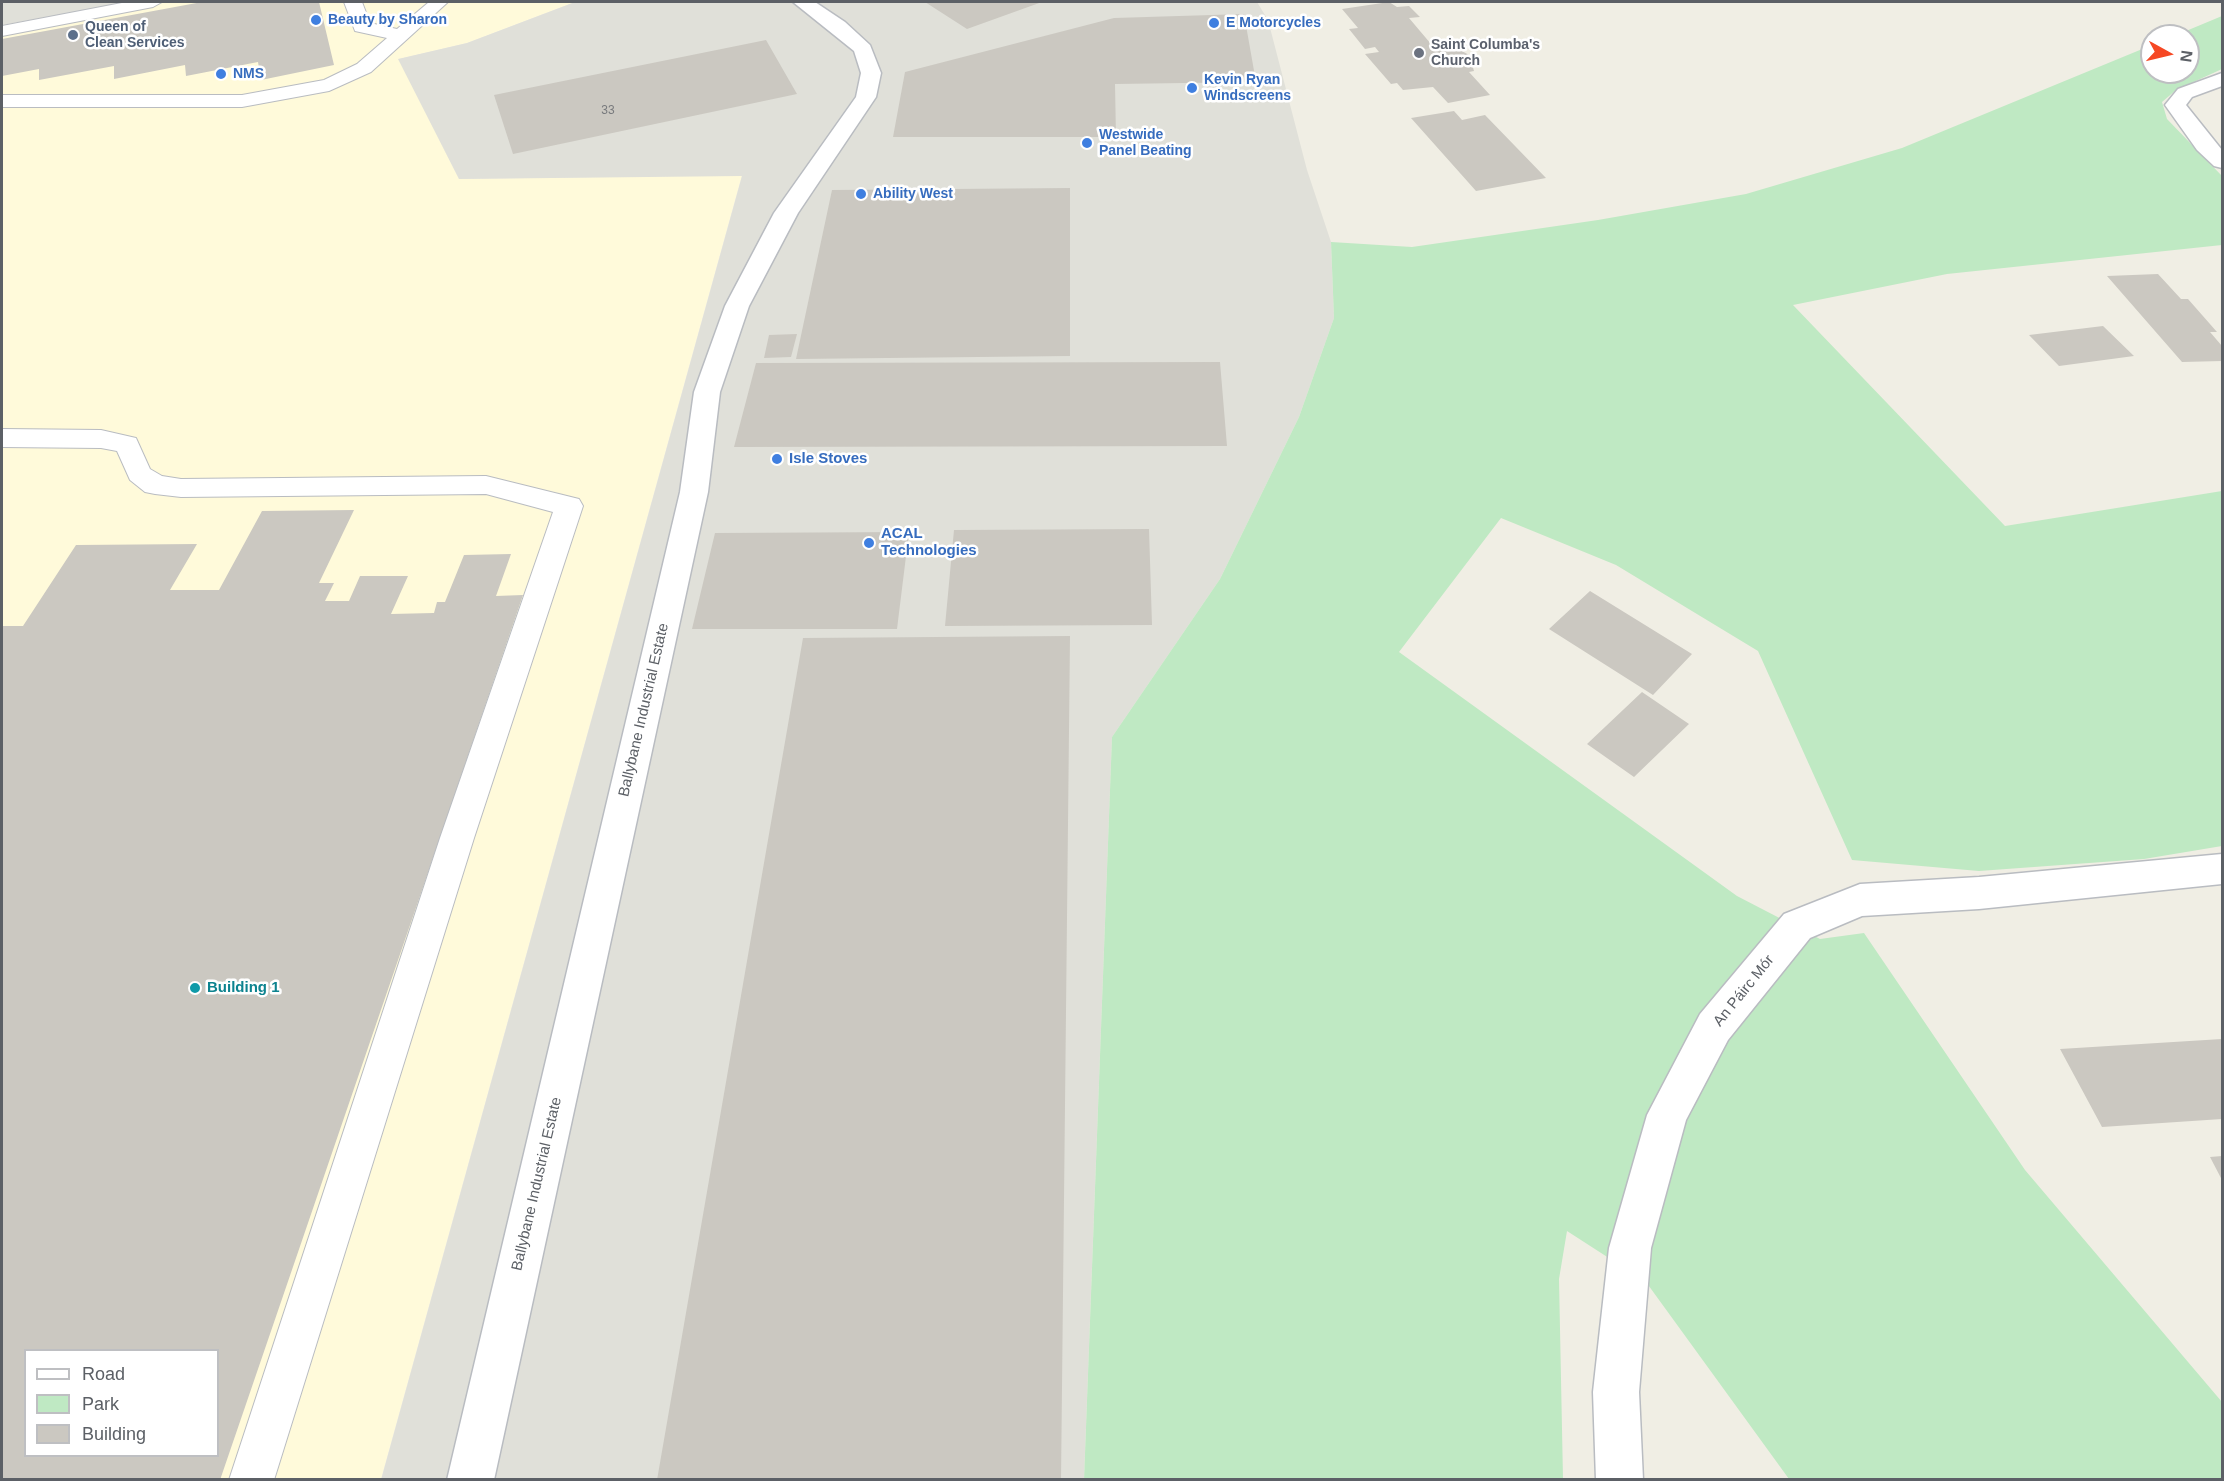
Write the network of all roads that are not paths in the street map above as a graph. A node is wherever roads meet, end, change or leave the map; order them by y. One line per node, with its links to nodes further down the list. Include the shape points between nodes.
1 (153, 2): 5 (lane)
2 (353, 2): 6 (lane, via 362,27)
3 (438, 2): 6 (lane)
4 (803, 2): 13 (street, Ballybane Industrial Estate, via 863,49 871,73 866,97 786,213 738,306 707,392 694,492)
5 (2, 31)
6 (401, 35): 8 (lane, via 364,68 328,85 242,101)
7 (2223, 79): 9 (street, via 2186,93 2175,105 2205,145)
8 (2, 101)
9 (2223, 161)
10 (2, 438): 12 (lane, via 101,439 127,444 139,474 155,485 181,488 486,485 569,507 457,838)
11 (2223, 869): 14 (street, An Páirc Mór, via 1979,893 1860,900 1797,926 1714,1027 1667,1115 1630,1248 1616,1392)
12 (251, 1479)
13 (470, 1479)
14 (1620, 1479)

